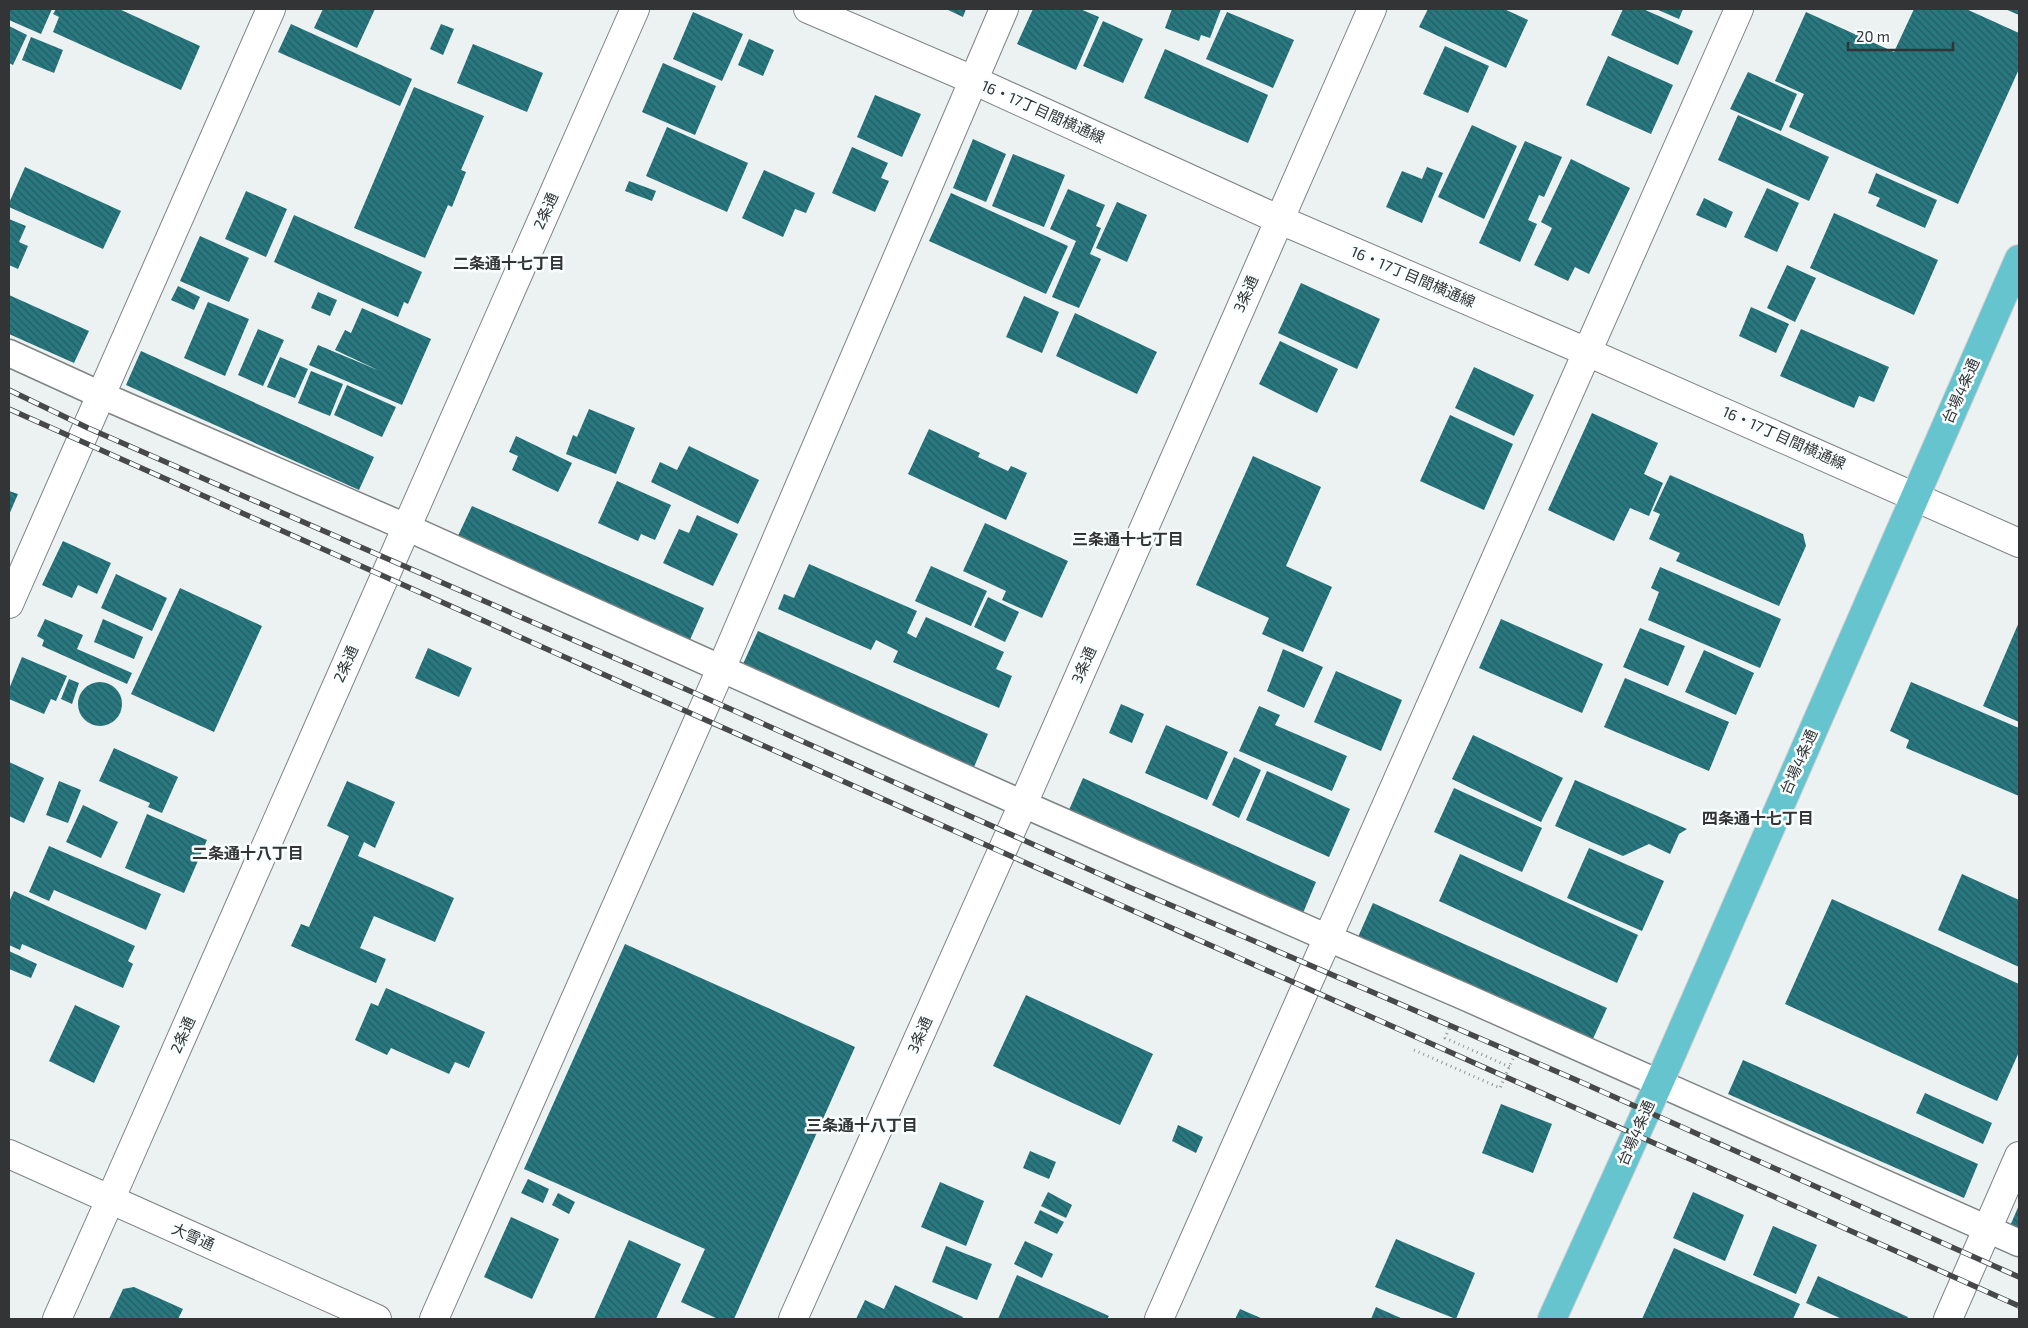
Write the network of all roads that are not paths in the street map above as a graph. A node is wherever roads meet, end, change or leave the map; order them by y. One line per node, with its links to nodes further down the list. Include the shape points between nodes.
1 (272, 9): 12 (street)
2 (635, 9): 14 (street, 2条通)
3 (808, 9): 7 (street, 16・17丁目間横通線)
4 (1004, 9): 7 (street)
5 (1372, 9): 8 (street, 3条通)
6 (1739, 9): 10 (street)
7 (973, 80): 8 (street, 16・17丁目間横通線); 17 (street)
8 (1278, 219): 10 (street, 16・17丁目間横通線); 18 (street, 3条通)
9 (2019, 259): 13 (highway, 台場4条通)
10 (1587, 352): 13 (street, 16・17丁目間横通線); 19 (street)
11 (9, 353): 12 (street)
12 (101, 395): 14 (street); 16 (street)
13 (1915, 496): 15 (street, 16・17丁目間横通線); 20 (highway, 台場4条通)
14 (406, 527): 17 (street); 23 (street, 2条通)
15 (2019, 543)
16 (9, 604)
17 (721, 670): 18 (street); 28 (street)
18 (1023, 804): 19 (street); 29 (street, 3条通)
19 (1328, 938): 20 (street); 30 (street)
20 (1659, 1083): 24 (street); 31 (highway, 台場4条通)
21 (9, 1154): 23 (street, 大雪通)
22 (2019, 1156): 24 (street)
23 (110, 1200): 26 (street, 2条通); 27 (street, 大雪通)
24 (1989, 1230): 25 (street); 32 (street)
25 (2019, 1243)
26 (57, 1319)
27 (377, 1319)
28 (434, 1319)
29 (793, 1319)
30 (1159, 1319)
31 (1552, 1319)
32 (1948, 1319)

